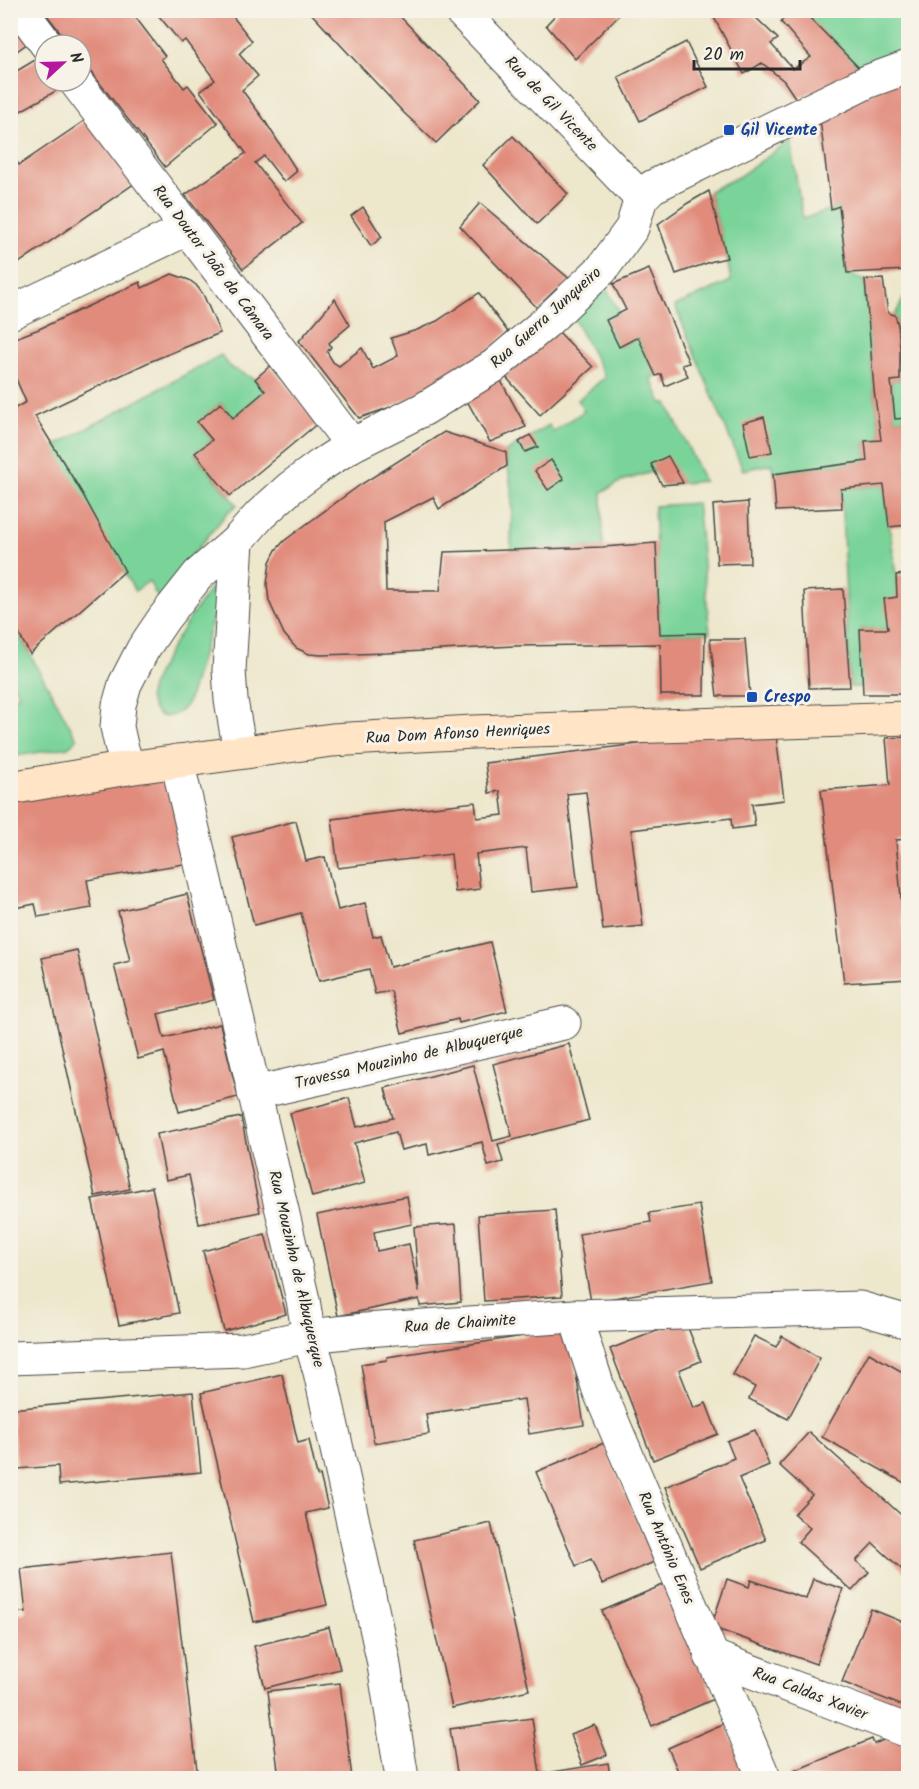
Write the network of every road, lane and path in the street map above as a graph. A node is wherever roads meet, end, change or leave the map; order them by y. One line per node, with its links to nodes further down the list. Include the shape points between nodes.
1 (21, 10): 3 (street)
2 (460, 10): 6 (street, Rua de Gil Vicente)
3 (38, 33)
4 (909, 67): 6 (street, via 869,81 666,179)
5 (84, 93): 7 (street, Rua Doutor João da Câmara)
6 (641, 198): 9 (street, Rua Guerra Junqueiro, via 632,228 602,270 545,323 494,366 424,409)
7 (187, 229): 8 (street); 9 (street, Rua Doutor João da Câmara)
8 (10, 313)
9 (352, 445): 10 (street, Rua Guerra Junqueiro, via 290,488)
10 (237, 541): 12 (street, via 229,670); 14 (street, Rua Guerra Junqueiro, via 181,595 143,649 126,684 117,727)
11 (909, 718): 12 (main road, Rua Dom Afonso Henriques, via 473,732 332,740)
12 (240, 752): 13 (main road, Rua Dom Afonso Henriques)
13 (177, 762): 14 (main road, Rua Dom Afonso Henriques); 17 (street, Rua Mouzinho de Albuquerque)
14 (128, 768): 15 (main road, Rua Dom Afonso Henriques)
15 (10, 788)
16 (564, 1023): 17 (street, Travessa Mouzinho de Albuquerque)
17 (254, 1093): 20 (street, Rua Mouzinho de Albuquerque)
18 (574, 1316): 19 (street, Rua de Chaimite, via 860,1308); 20 (street, Rua de Chaimite); 22 (street, Rua António Enes, via 599,1390)
19 (909, 1322)
20 (309, 1336): 21 (street, Rua de Chaimite, via 243,1350); 24 (street, Rua Mouzinho de Albuquerque, via 383,1659)
21 (10, 1358)
22 (711, 1656): 23 (street, Rua Caldas Xavier); 25 (street, Rua António Enes)
23 (909, 1731)
24 (402, 1779)
25 (764, 1779)

